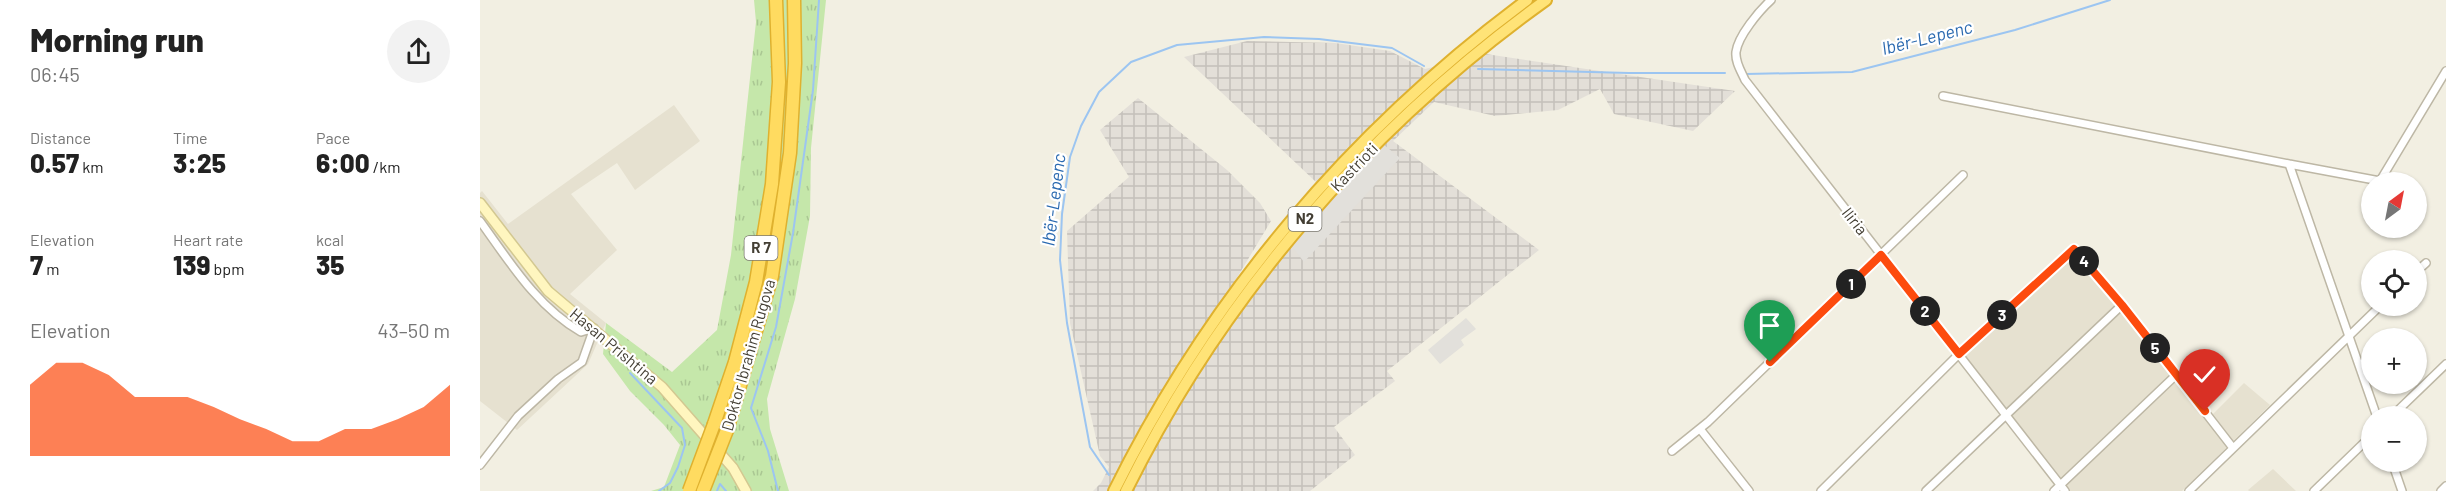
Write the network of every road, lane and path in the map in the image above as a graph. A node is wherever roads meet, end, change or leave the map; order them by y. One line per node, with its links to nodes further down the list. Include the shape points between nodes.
1 (776, 0): 33 (highway, Doktor Ibrahim Rugova / R 7, bridge, via 779,82 772,184 756,282 735,362)
2 (794, 0): 34 (highway, Doktor Ibrahim Rugova / R 7, bridge, via 790,153 773,264 727,430)
3 (1521, 0): 7 (highway)
4 (1527, 0): 7 (highway, Kastrioti / N2)
5 (1546, 0): 37 (highway, Kastrioti / N2, via 1470,58 1411,110 1308,216 1204,355)
6 (1770, 0): 14 (street, Iliria, via 1738,46 1740,69)
7 (1496, 23): 36 (highway, Kastrioti / N2, via 1369,134 1277,236 1189,358)
8 (2446, 71): 10 (street, via 2380,181)
9 (1943, 96): 10 (street)
10 (2289, 164): 18 (street)
11 (1963, 175): 14 (street)
12 (480, 203): 17 (main road, Hasan Prishtina, via 548,291)
13 (480, 221): 17 (street, via 520,277 562,321 581,332)
14 (1881, 255): 19 (street, Iliria); 25 (street)
15 (2122, 305): 19 (street, via 2074,249); 21 (street); 24 (street)
16 (2369, 316): 18 (street)
17 (594, 328): 29 (street, via 582,362 518,416); 35 (main road, Hasan Prishtina, via 669,395 733,468)
18 (2348, 336): 22 (street); 27 (street)
19 (1959, 354): 24 (street, Iliria); 39 (street)
20 (2446, 364): 23 (street)
21 (2176, 375): 27 (street); 32 (street)
22 (2373, 406)
23 (2402, 406)
24 (2006, 414): 32 (street, Iliria); 40 (street)
25 (1700, 429): 28 (street); 38 (street)
26 (2361, 446): 43 (street)
27 (2233, 448): 42 (street)
28 (1672, 451)
29 (480, 465)
30 (2395, 472): 44 (street)
31 (2446, 486): 45 (street)
32 (2063, 488): 41 (street)
33 (689, 491)
34 (703, 491)
35 (746, 491)
36 (1114, 491)
37 (1126, 491)
38 (1749, 491)
39 (1821, 491)
40 (1926, 491)
41 (2054, 491)
42 (2189, 491)
43 (2314, 491)
44 (2402, 491)
45 (2441, 491)

